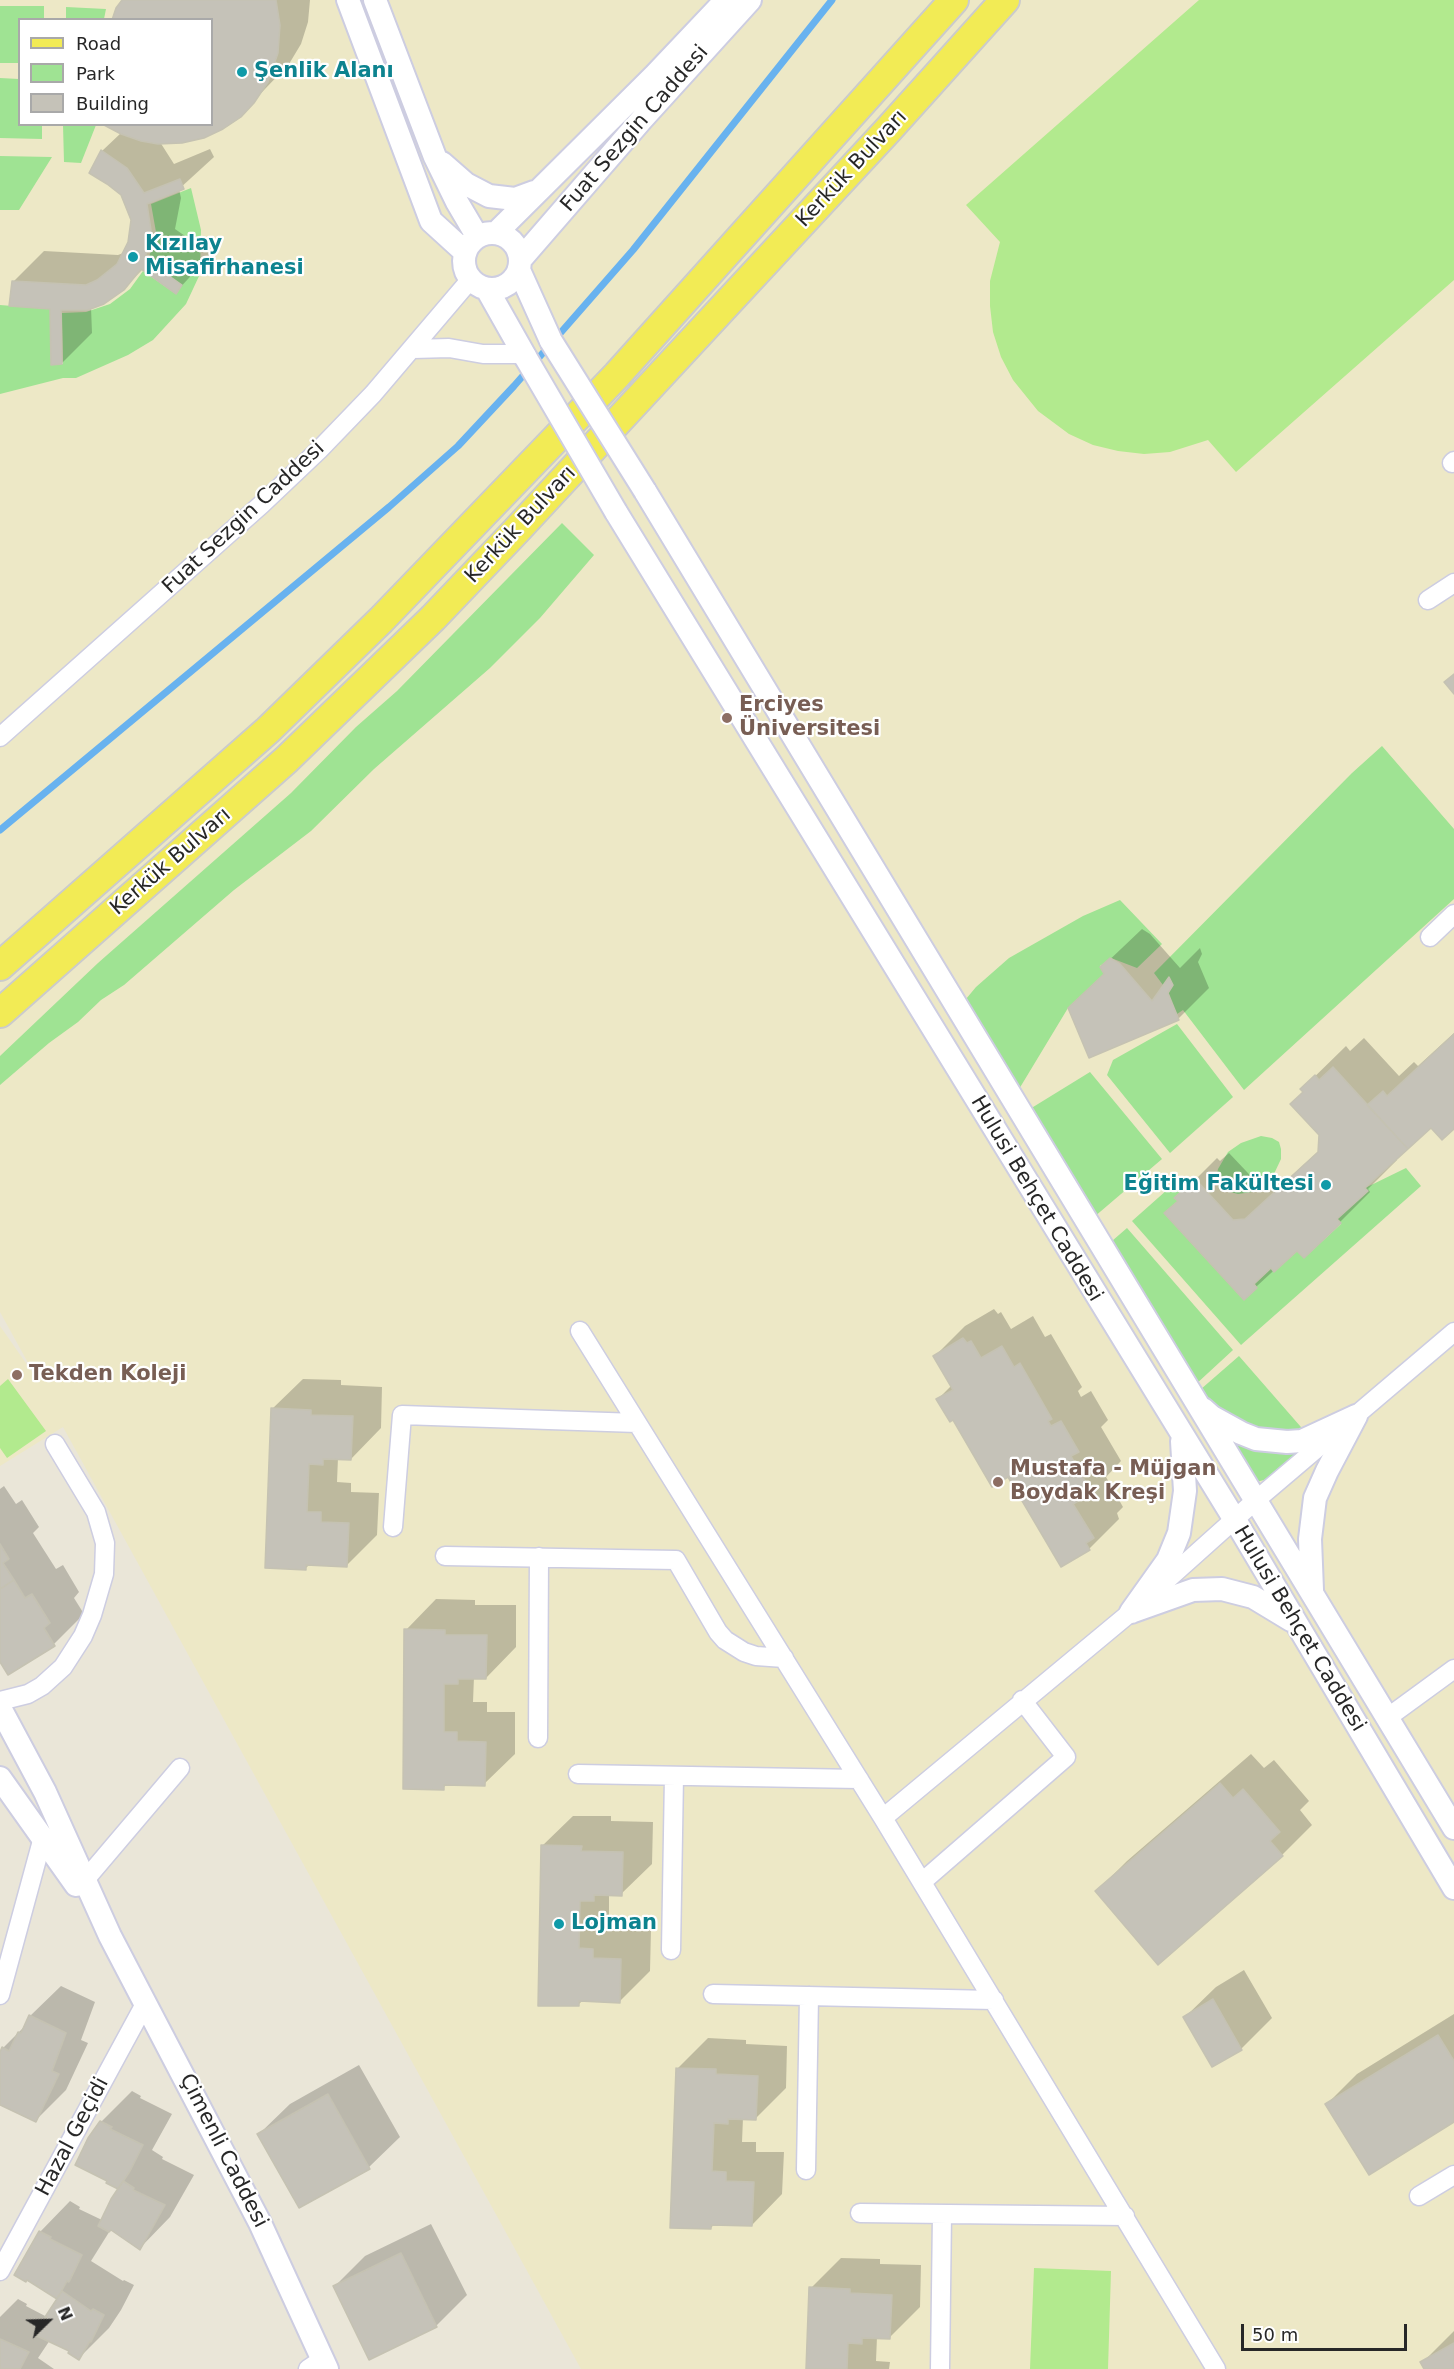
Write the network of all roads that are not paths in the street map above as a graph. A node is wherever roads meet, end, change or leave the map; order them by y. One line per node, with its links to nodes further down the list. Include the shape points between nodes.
1 (348, 0): 9 (street, via 431,221)
2 (375, 0): 7 (street)
3 (726, 0): 8 (street, Fuat Sezgin Caddesi)
4 (750, 0): 10 (street, Fuat Sezgin Caddesi, via 643,118)
5 (954, 0): 19 (main road, Kerkük Bulvarı, via 617,375 381,620 259,737)
6 (1005, 0): 20 (main road, Kerkük Bulvarı, via 433,618 286,760)
7 (435, 157): 8 (street, via 466,184 489,196 515,200); 9 (street, via 453,195)
8 (536, 192): 9 (street, Fuat Sezgin Caddesi)
9 (486, 236): 10 (street, via 513,242); 11 (street, via 465,271)
10 (520, 265): 11 (street, via 507,285); 23 (street, Hulusi Behçet Caddesi, bridge, via 551,341)
11 (479, 285): 12 (street, Fuat Sezgin Caddesi); 13 (street, Hulusi Behçet Caddesi)
12 (412, 349): 13 (street, via 449,348); 16 (street, Fuat Sezgin Caddesi, via 319,450 262,504)
13 (525, 356): 26 (street, Hulusi Behçet Caddesi, bridge, via 616,512)
14 (1454, 583): 15 (street)
15 (1428, 600)
16 (0, 737)
17 (1454, 914): 18 (street)
18 (1430, 937)
19 (0, 966)
20 (0, 1013)
21 (580, 1331): 25 (street)
22 (1454, 1332): 24 (street)
23 (1195, 1402): 24 (street, via 1226,1426 1272,1442 1302,1441); 28 (street, Hulusi Behçet Caddesi)
24 (1356, 1416): 28 (street); 33 (street, via 1315,1498 1309,1558)
25 (637, 1423): 30 (street, via 402,1415); 36 (street)
26 (1181, 1434): 29 (street, Hulusi Behçet Caddesi); 34 (street, via 1185,1491 1179,1533 1168,1560)
27 (55, 1444): 39 (street, via 96,1512 105,1543 104,1574 83,1636 63,1667 28,1694)
28 (1255, 1501): 29 (street); 33 (street, Hulusi Behçet Caddesi)
29 (1235, 1520): 34 (street); 35 (street, Hulusi Behçet Caddesi)
30 (393, 1527)
31 (445, 1556): 32 (street)
32 (539, 1557): 36 (street, via 676,1560 725,1640 756,1656); 42 (street)
33 (1313, 1597): 41 (street, Hulusi Behçet Caddesi)
34 (1131, 1612): 35 (street, via 1193,1590 1222,1589 1253,1597); 38 (street)
35 (1295, 1624): 53 (street, Hulusi Behçet Caddesi)
36 (784, 1658): 47 (street)
37 (1454, 1669): 41 (street)
38 (1022, 1700): 48 (street); 52 (street, via 1066,1757)
39 (0, 1701)
40 (0, 1708): 51 (street, Çimenli Caddesi, via 45,1792)
41 (1387, 1718): 49 (street, Hulusi Behçet Caddesi)
42 (538, 1738)
43 (180, 1767): 51 (street)
44 (578, 1774): 45 (street)
45 (674, 1776): 47 (street); 55 (street)
46 (0, 1778): 50 (street, Çimenli Caddesi)
47 (859, 1779): 48 (street)
48 (883, 1818): 52 (street)
49 (1454, 1828)
50 (43, 1837): 54 (street, Çimenli Caddesi); 57 (street)
51 (85, 1880): 54 (street, Çimenli Caddesi)
52 (922, 1882): 59 (street)
53 (1454, 1888)
54 (110, 1936): 60 (street, Çimenli Caddesi)
55 (671, 1950)
56 (713, 1994): 58 (street)
57 (0, 1995)
58 (809, 1996): 59 (street); 61 (street)
59 (994, 2000): 66 (street)
60 (146, 2002): 67 (street, Hazal Geçidi); 68 (street, Çimenli Caddesi, via 245,2193)
61 (806, 2170)
62 (1454, 2175): 63 (street)
63 (1419, 2196)
64 (860, 2213): 65 (street)
65 (942, 2214): 66 (street); 69 (street)
66 (1125, 2216): 70 (street)
67 (0, 2271)
68 (320, 2366)
69 (940, 2369)
70 (1216, 2369)

